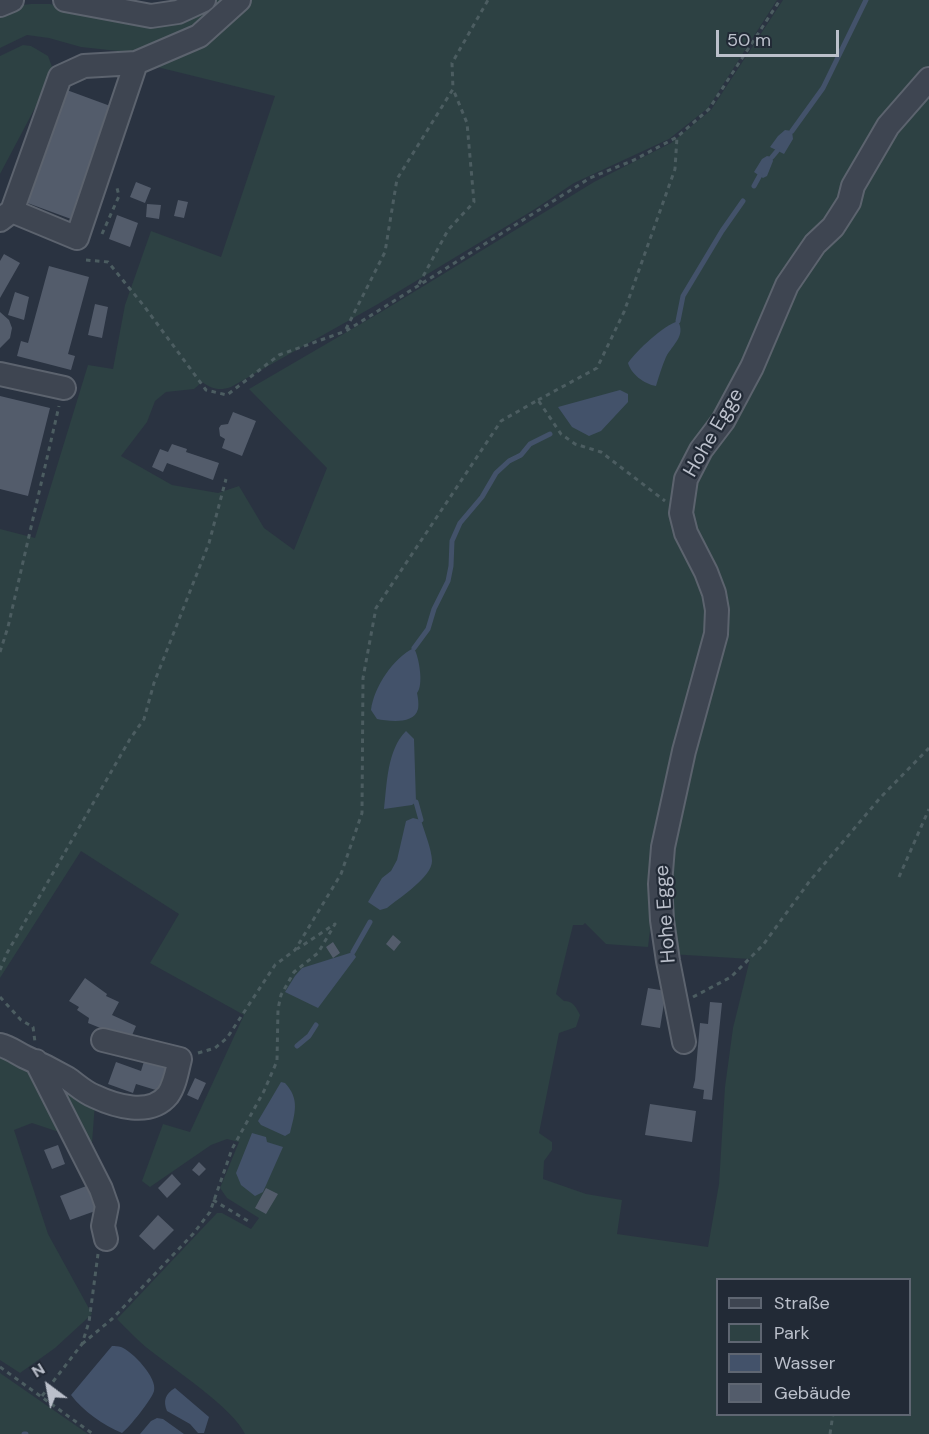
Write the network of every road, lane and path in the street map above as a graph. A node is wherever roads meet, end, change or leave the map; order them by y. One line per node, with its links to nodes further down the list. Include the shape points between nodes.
1 (12, 0): 7 (street)
2 (64, 0): 3 (street, via 151,16 178,12)
3 (204, 0)
4 (240, 0): 8 (street, via 199,36)
5 (488, 0): 10 (path, via 452,63)
6 (780, 0): 11 (path, via 709,109)
7 (0, 5)
8 (136, 63): 12 (street, via 84,66 60,77); 12 (street, via 77,238)
9 (929, 79): 20 (street, Hohe Egge, via 888,126 853,186 849,202 787,285 752,367 686,479)
10 (453, 89): 14 (path, via 467,123 474,202 448,230); 15 (path, via 397,179 385,252)
11 (677, 137): 14 (path, via 590,178); 18 (path, via 675,168 624,312 597,368)
12 (6, 216)
13 (86, 260): 15 (path, via 108,262 206,390 227,395 279,355)
14 (418, 285): 15 (path)
15 (346, 331)
16 (0, 374): 17 (street)
17 (64, 388): 21 (path)
18 (538, 400): 20 (path, via 561,434 575,444 601,452); 25 (path, via 501,421 376,608 363,678 362,813 341,874)
19 (226, 479): 26 (path, via 209,543 154,683 144,719 118,758)
20 (681, 513): 28 (street, Hohe Egge, via 686,533 714,593 717,610 714,643 663,847 662,920)
21 (0, 652)
22 (929, 748): 28 (path, via 880,798 809,882 763,945 731,977)
23 (929, 808): 24 (path)
24 (898, 877)
25 (295, 950): 33 (path, via 275,965 227,1038 215,1048); 34 (path, via 335,924 318,953 294,972 281,994 277,1061 232,1149)
26 (0, 970)
27 (0, 997): 32 (path, via 13,1013 33,1026 35,1043)
28 (676, 1005): 30 (street, Hohe Egge)
29 (103, 1040): 33 (street)
30 (684, 1042)
31 (0, 1045): 32 (street)
32 (31, 1059): 33 (street, via 92,1095 119,1106 139,1108 157,1104 168,1095); 36 (street, via 101,1189 107,1206)
33 (180, 1059)
34 (213, 1200): 35 (path); 37 (path, via 210,1212 193,1234 112,1319)
35 (248, 1221)
36 (102, 1245): 37 (path)
37 (82, 1344): 39 (path)
38 (0, 1367): 39 (path)
39 (42, 1396): 41 (path)
40 (833, 1416): 42 (path)
41 (93, 1434)
42 (830, 1434)

